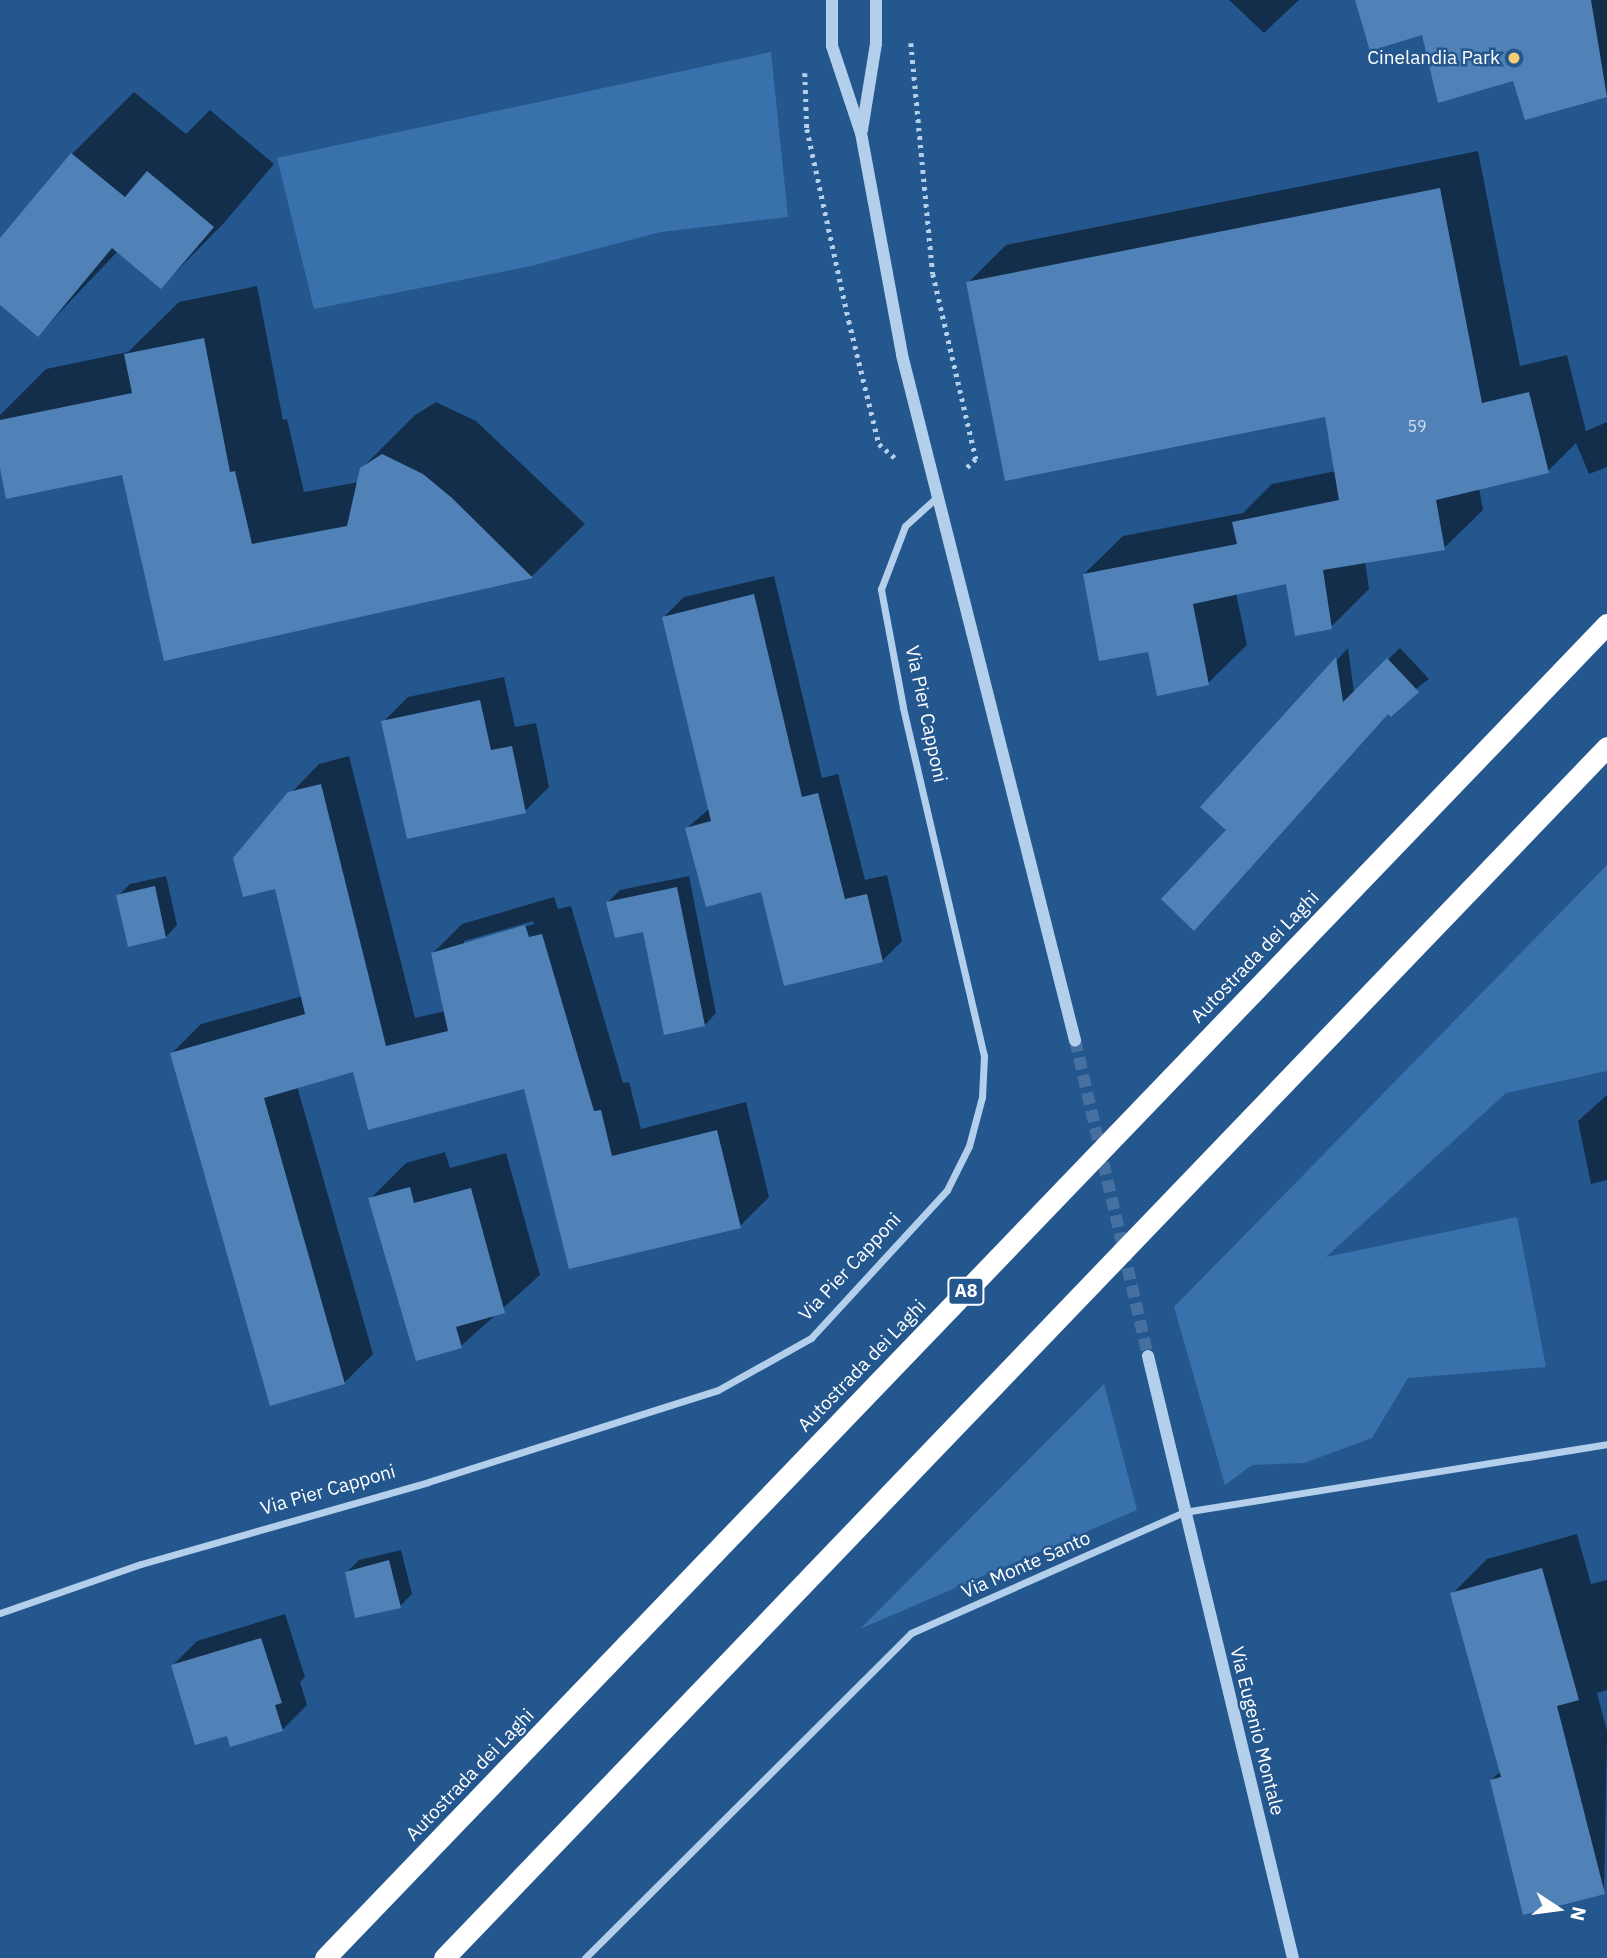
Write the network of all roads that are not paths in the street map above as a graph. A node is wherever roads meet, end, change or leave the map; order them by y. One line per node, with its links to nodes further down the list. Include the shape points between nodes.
1 (832, 0): 3 (street, via 832,46)
2 (876, 0): 3 (street, via 876,44)
3 (861, 133): 4 (street, via 890,299)
4 (938, 495): 7 (street); 11 (street, Via Pier Capponi, via 905,526 881,589 903,708 984,1056 982,1097 969,1146 947,1190 811,1338 718,1390 428,1482 141,1564)
5 (1607, 624): 12 (highway, Autostrada dei Laghi / A8)
6 (1607, 747): 13 (highway)
7 (1075, 1040)
8 (1148, 1356): 10 (street)
9 (1607, 1444): 10 (street, Via Monte Santo)
10 (1184, 1512): 14 (street, Via Monte Santo, via 911,1633); 15 (street, Via Eugenio Montale)
11 (0, 1613)
12 (325, 1958)
13 (444, 1958)
14 (585, 1958)
15 (1293, 1958)

